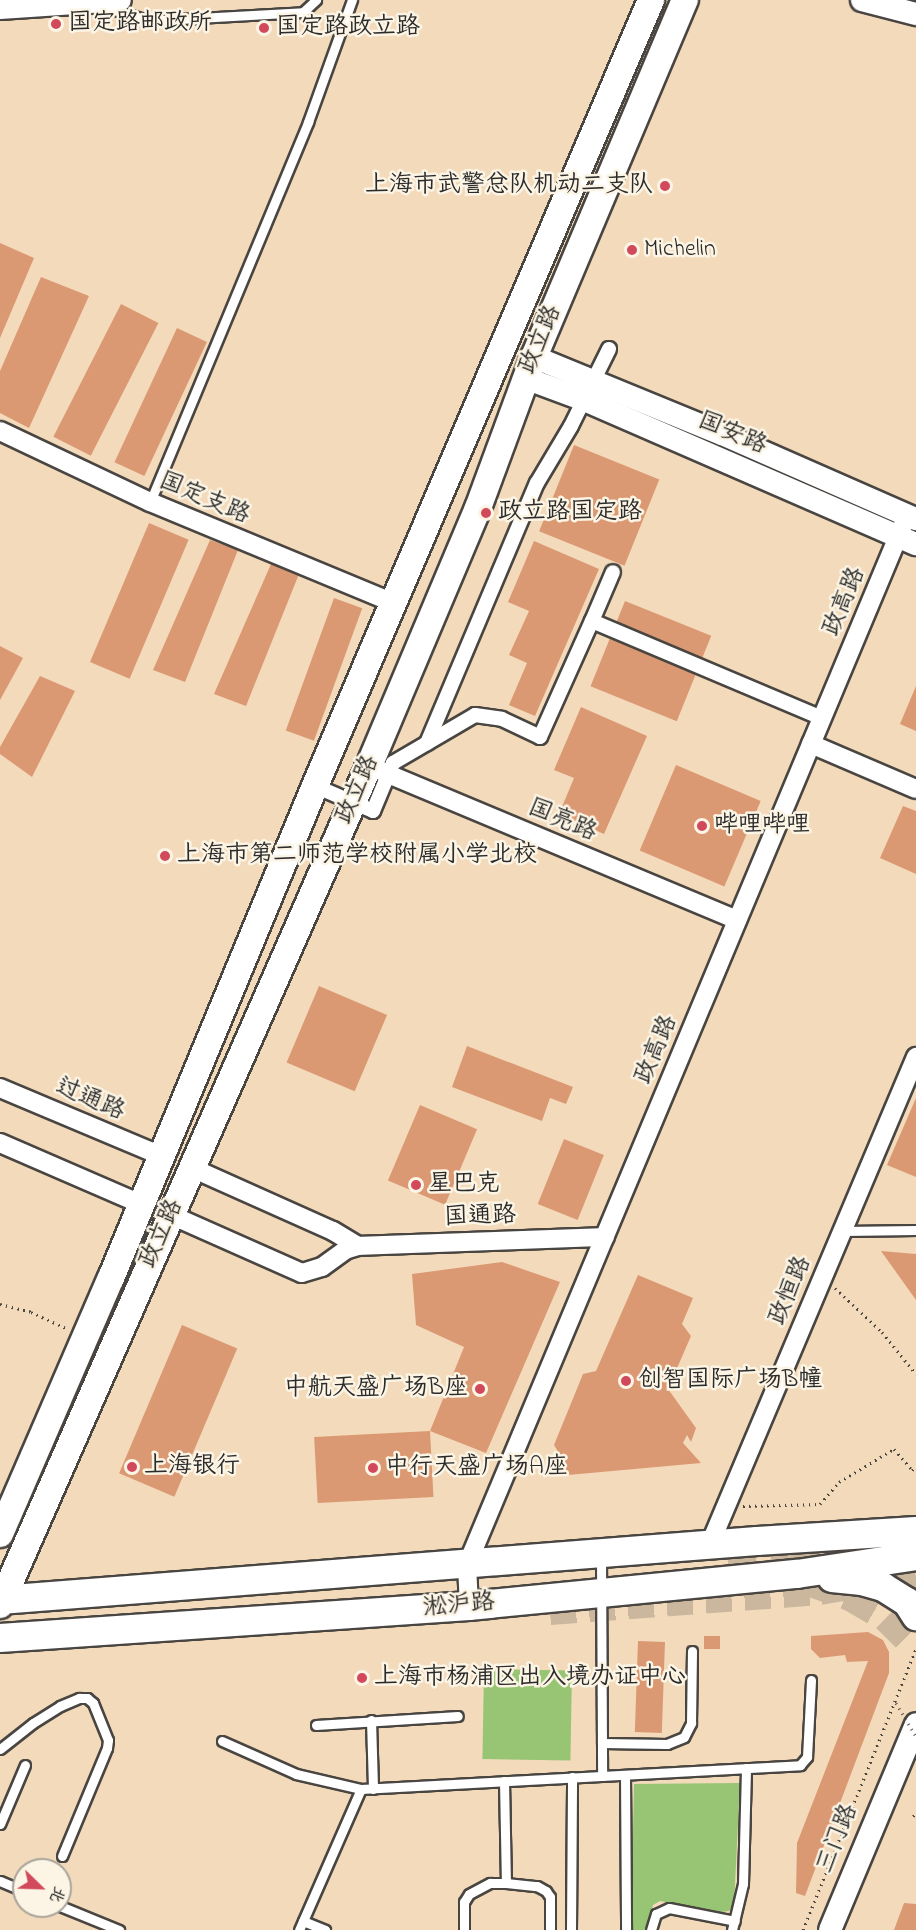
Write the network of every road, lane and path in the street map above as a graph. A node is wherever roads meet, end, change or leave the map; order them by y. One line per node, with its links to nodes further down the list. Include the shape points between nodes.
1 (120, 0): 7 (street)
2 (316, 0): 7 (lane, via 303,12 162,20)
3 (352, 0): 14 (lane, via 304,132)
4 (651, 0): 17 (main road, 政立路)
5 (685, 0): 11 (main road, 政立路)
6 (862, 0): 9 (street)
7 (90, 1): 8 (street)
8 (0, 8)
9 (916, 14)
10 (609, 349): 12 (street)
11 (529, 368): 12 (street, 国安路); 22 (main road, 政立路)
12 (587, 390): 15 (street, 国安路, via 722,434); 20 (street, via 537,483)
13 (0, 431): 14 (street, 国定支路)
14 (150, 502): 17 (street, 国定支路)
15 (909, 529): 19 (street, 政高路)
16 (613, 572): 18 (street)
17 (394, 603): 23 (main road, 政立路)
18 (592, 621): 19 (street); 20 (street, via 540,737 502,719 475,715)
19 (822, 718): 21 (street, 政高路)
20 (427, 743): 22 (street)
21 (811, 744): 24 (street); 26 (street, 政高路)
22 (379, 770): 25 (main road, 政立路); 26 (street, 国亮路)
23 (315, 786): 25 (street); 30 (main road, 政立路)
24 (916, 789)
25 (353, 802): 31 (main road, 政立路)
26 (737, 920): 36 (street, 政高路)
27 (916, 1057): 35 (street, 政恒路)
28 (0, 1088): 30 (street, 过通路)
29 (0, 1143): 32 (street)
30 (162, 1156): 32 (main road, 政立路)
31 (192, 1168): 33 (main road, 政立路); 37 (street)
32 (141, 1204): 40 (main road, 政立路)
33 (171, 1215): 37 (street, 国通路, via 302,1273 322,1267 345,1250); 52 (main road, 政立路)
34 (916, 1230): 35 (lane)
35 (843, 1231): 38 (street, 政恒路)
36 (605, 1237): 37 (street, 国通路); 49 (street, 政高路)
37 (358, 1246)
38 (823, 1277): 41 (path, via 882,1332); 43 (street, 政恒路)
39 (0, 1304): 40 (path, via 31,1312)
40 (85, 1337): 45 (main road, 政立路)
41 (916, 1374)
42 (916, 1467): 43 (path, via 912,1470 894,1449 839,1482 820,1504)
43 (726, 1507): 46 (street, 政恒路)
44 (916, 1532): 46 (main road, 淞沪路)
45 (0, 1534)
46 (710, 1545): 47 (main road, 淞沪路)
47 (601, 1553): 49 (main road, 淞沪路); 51 (lane)
48 (916, 1556): 50 (main road, 淞沪路)
49 (467, 1565): 52 (main road, 淞沪路, via 200,1583); 53 (street, 政高路)
50 (797, 1574): 51 (main road, 淞沪路); 54 (main road, via 883,1587 907,1602)
51 (601, 1593): 53 (main road, 淞沪路); 66 (lane)
52 (1, 1602)
53 (469, 1606): 55 (main road, 淞沪路)
54 (916, 1616)
55 (0, 1638)
56 (916, 1649): 59 (path)
57 (692, 1651): 66 (lane, via 691,1724 684,1737 667,1744)
58 (811, 1680): 71 (lane, via 804,1763)
59 (896, 1703): 64 (path, bridge); 92 (path)
60 (458, 1716): 61 (lane)
61 (371, 1720): 63 (lane); 77 (lane)
62 (916, 1724): 70 (street, 三门路)
63 (316, 1725)
64 (916, 1736)
65 (222, 1741): 76 (lane, via 296,1774)
66 (602, 1743): 73 (lane)
67 (0, 1749): 80 (lane, via 60,1706 79,1698 93,1703 108,1740 107,1748)
68 (916, 1754): 70 (street)
69 (25, 1765): 78 (lane)
70 (897, 1767): 93 (street, 三门路)
71 (746, 1768): 72 (lane); 84 (lane, via 743,1884)
72 (625, 1775): 73 (lane); 90 (lane)
73 (602, 1776): 74 (lane)
74 (572, 1777): 75 (lane); 89 (lane)
75 (504, 1781): 77 (lane); 81 (lane)
76 (361, 1789): 77 (lane); 83 (lane)
77 (373, 1789)
78 (3, 1808): 79 (lane)
79 (0, 1824)
80 (62, 1856)
81 (506, 1883): 87 (lane, via 490,1883 469,1894 464,1902); 88 (lane, via 537,1886 546,1891 550,1897)
82 (72, 1911): 85 (lane)
83 (301, 1925): 86 (lane)
84 (733, 1926): 91 (lane, via 669,1908 656,1914)
85 (119, 1930)
86 (325, 1930)
87 (464, 1930)
88 (550, 1930)
89 (571, 1930)
90 (626, 1930)
91 (651, 1930)
92 (803, 1930)
93 (830, 1930)

